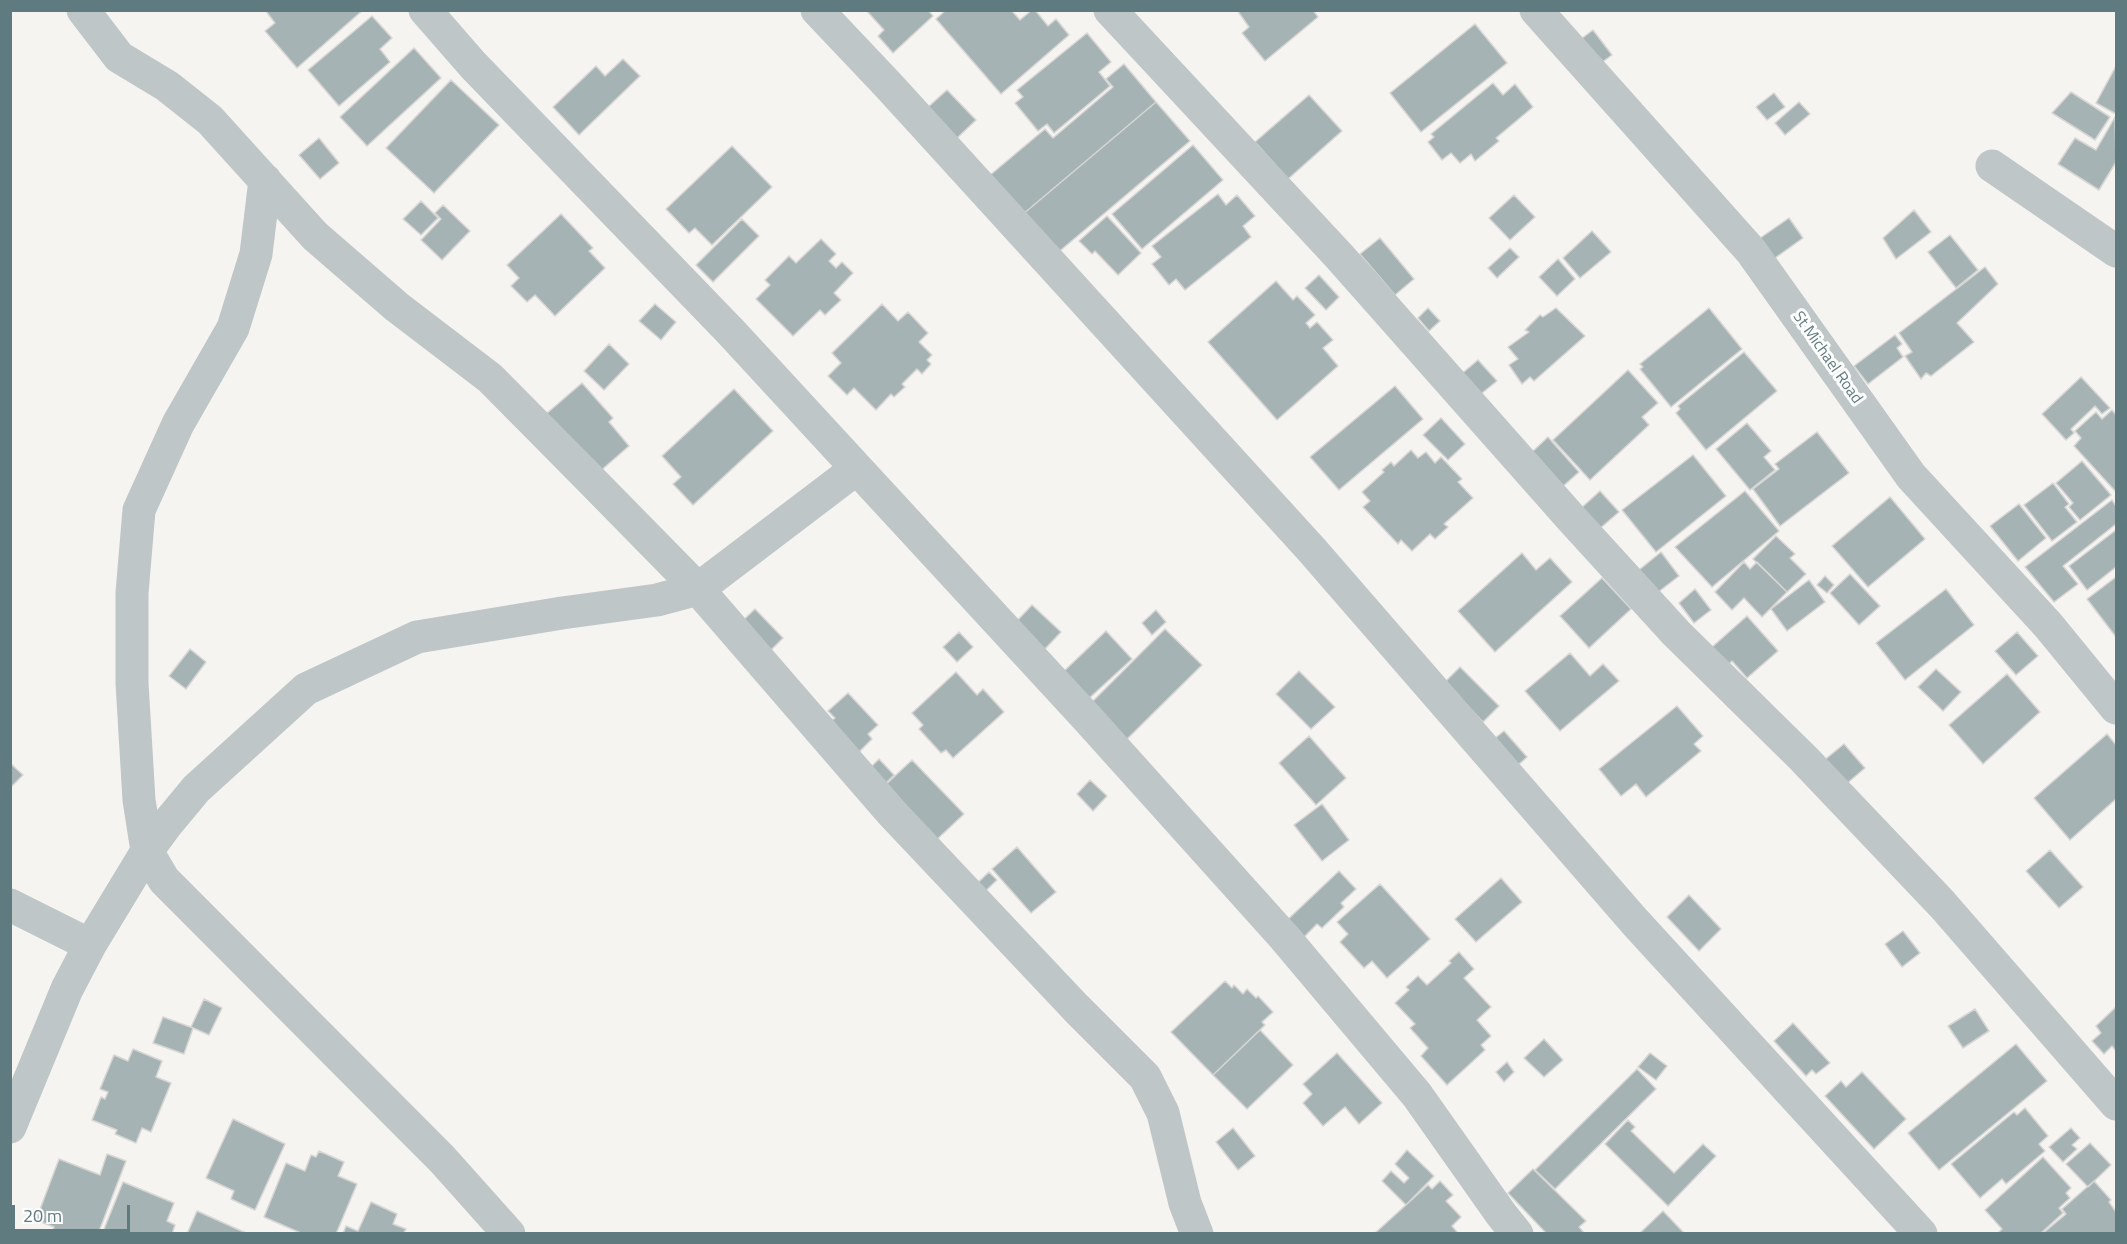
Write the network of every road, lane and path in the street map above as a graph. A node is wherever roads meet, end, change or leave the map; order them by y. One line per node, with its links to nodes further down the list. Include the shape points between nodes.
1 (83, 10): 7 (street, via 119,57 167,86 210,120)
2 (425, 10): 9 (street)
3 (817, 10): 20 (street, via 1311,549 1635,922)
4 (1110, 10): 15 (street, via 1339,256 1676,633 1804,759 1942,904)
5 (1536, 10): 11 (street, St Michael Road, via 1751,251 1911,476 2048,624)
6 (1992, 166): 8 (street)
7 (265, 180): 10 (street, via 323,243 397,307 490,378); 12 (street, via 256,254 233,328 178,424 139,510 132,593 132,683 139,800)
8 (2116, 251)
9 (856, 468): 10 (street); 19 (street, via 1284,938 1417,1095)
10 (698, 589): 12 (street, via 657,600 417,637 306,689 196,789); 18 (street, via 891,812 1145,1077 1163,1113 1185,1203)
11 (2116, 708)
12 (147, 851): 14 (street); 17 (street, via 164,880 442,1159)
13 (10, 905): 14 (street)
14 (90, 945): 16 (street, via 67,988)
15 (2116, 1104)
16 (10, 1127)
17 (509, 1233)
18 (1197, 1233)
19 (1517, 1233)
20 (1921, 1233)

